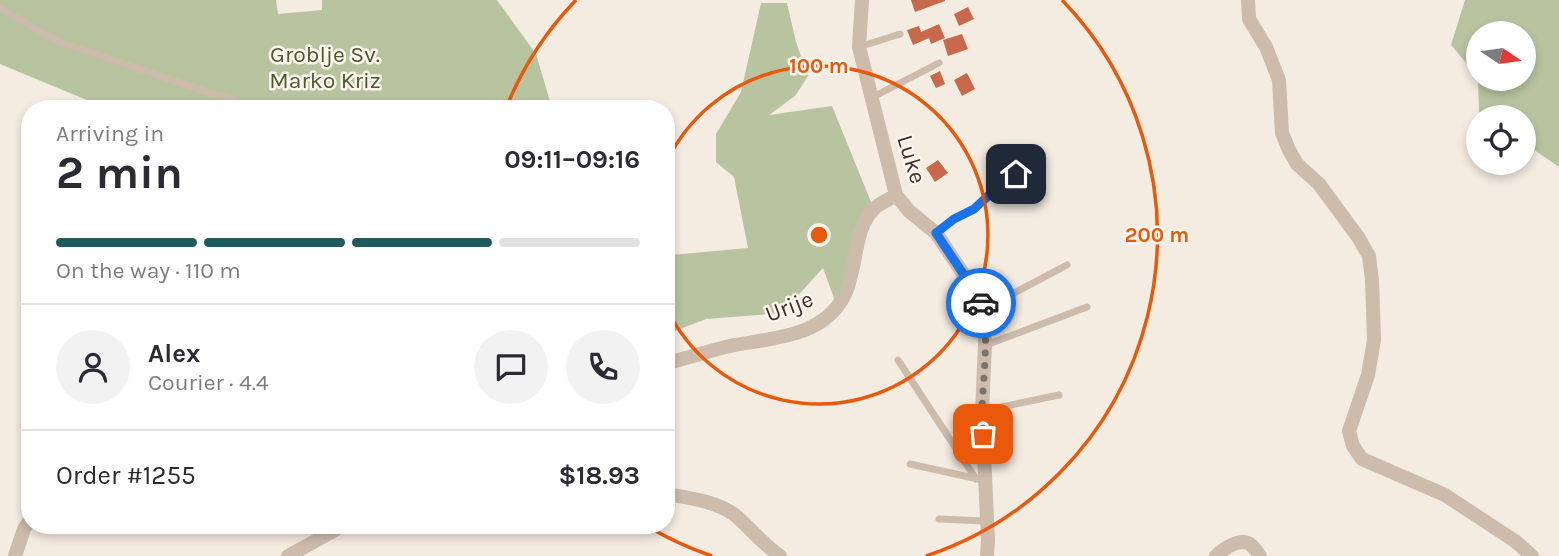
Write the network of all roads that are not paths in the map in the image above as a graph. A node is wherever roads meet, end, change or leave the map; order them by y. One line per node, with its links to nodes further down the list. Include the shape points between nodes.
1 (862, 0): 5 (street, Luke)
2 (1248, 0): 33 (street, via 1249,19 1279,80 1282,133 1289,150 1369,256 1374,340 1349,431 1353,446 1362,459 1445,495)
3 (0, 8): 8 (lane, via 57,41)
4 (900, 34): 5 (lane)
5 (859, 47): 7 (street, Luke)
6 (939, 64): 7 (lane)
7 (871, 98): 10 (street, Luke)
8 (234, 99)
9 (1016, 174): 11 (lane)
10 (896, 195): 11 (street, Luke); 17 (street, Urije, via 868,217 848,288 830,316 786,337)
11 (936, 233): 14 (street, Luke)
12 (1067, 265): 14 (lane)
13 (1087, 307): 15 (lane)
14 (984, 309): 15 (street, Luke)
15 (985, 345): 19 (street, Luke)
16 (898, 360): 21 (lane)
17 (675, 361)
18 (1059, 395): 19 (lane)
19 (982, 411): 21 (street, Luke)
20 (910, 464): 21 (lane)
21 (981, 480): 24 (street, Luke)
22 (675, 496): 29 (street, via 711,503 733,514)
23 (939, 519): 24 (lane)
24 (986, 521): 30 (street, Luke)
25 (22, 534): 27 (street)
26 (328, 534): 28 (street)
27 (15, 556)
28 (288, 556)
29 (780, 556)
30 (988, 556)
31 (1216, 556): 32 (street, via 1246,542)
32 (1260, 556)
33 (1532, 556)

